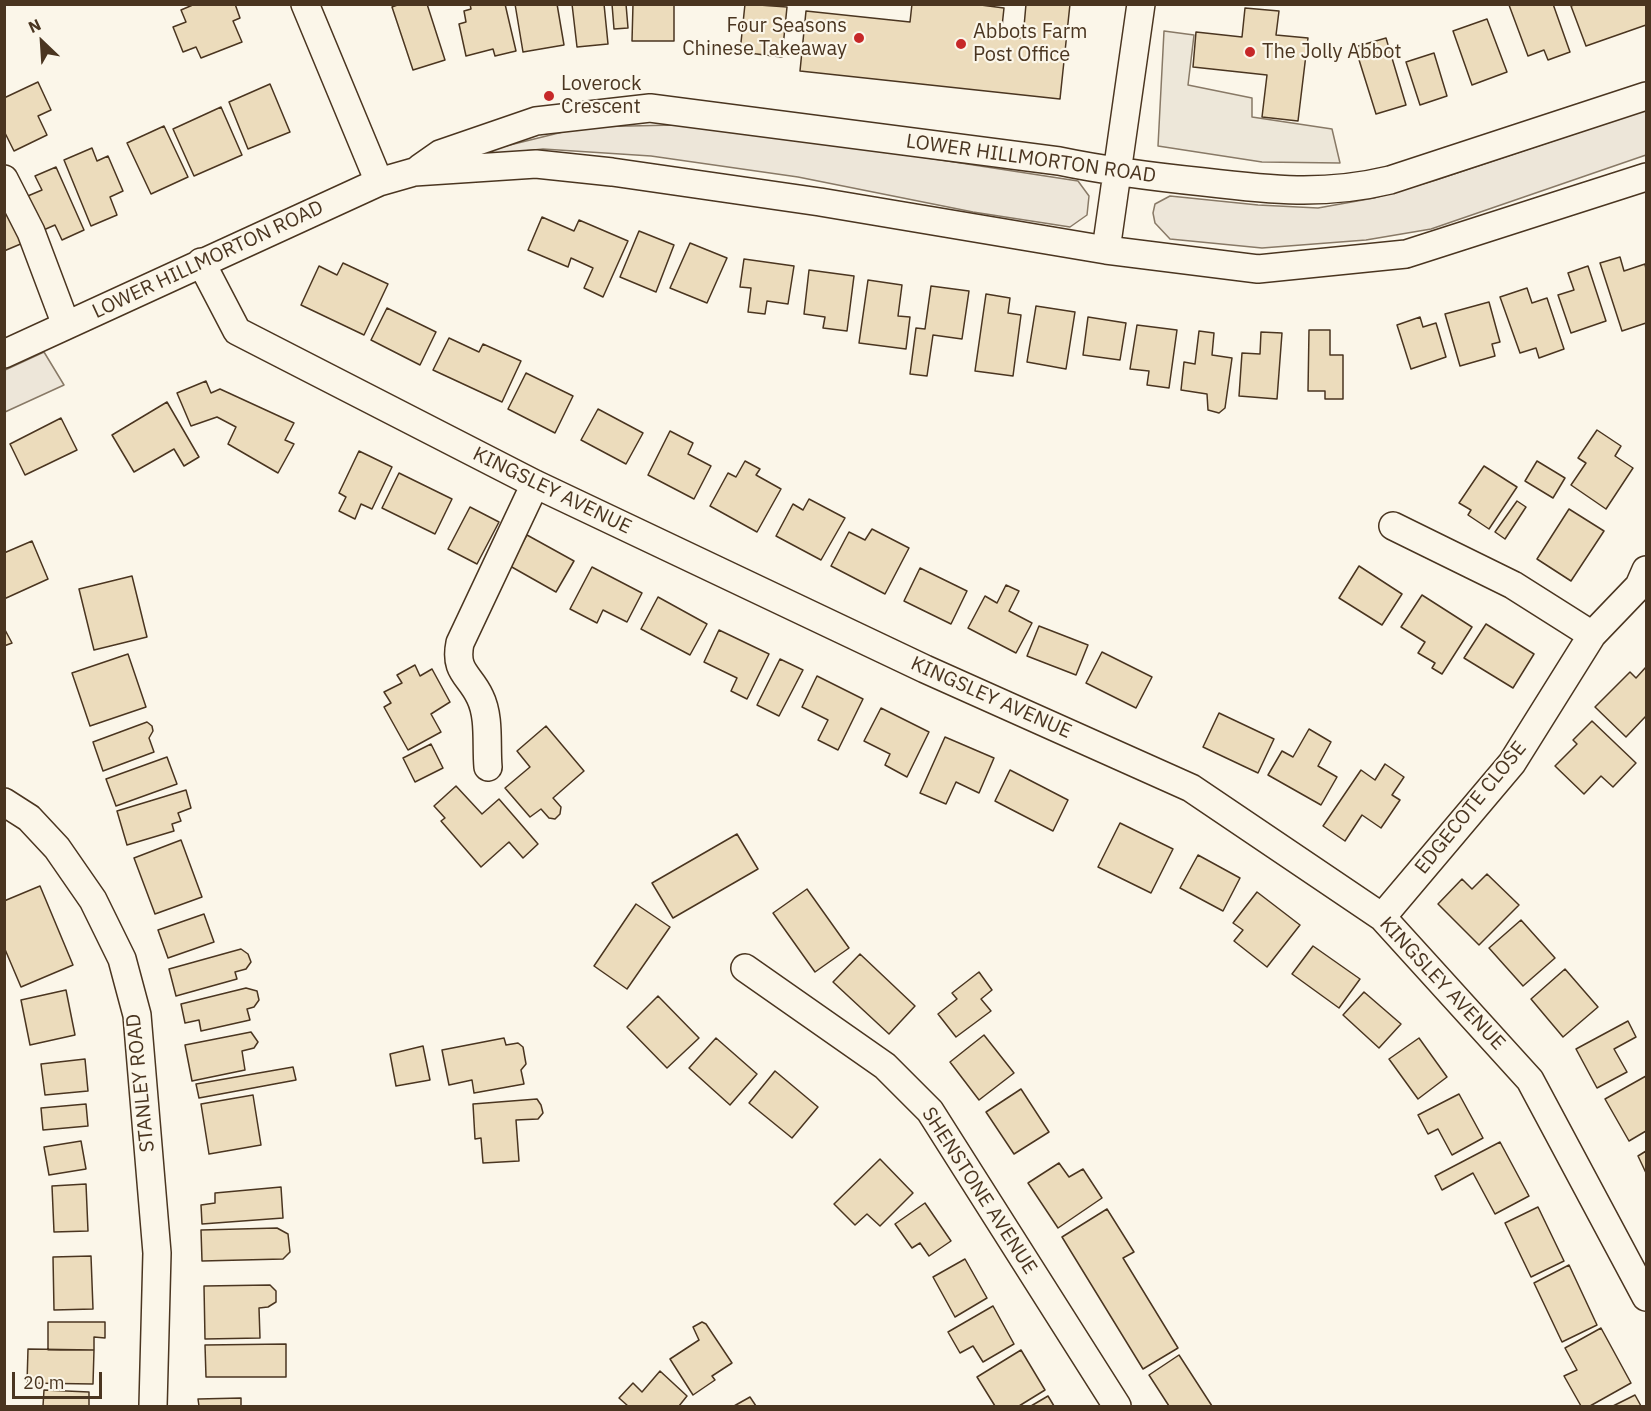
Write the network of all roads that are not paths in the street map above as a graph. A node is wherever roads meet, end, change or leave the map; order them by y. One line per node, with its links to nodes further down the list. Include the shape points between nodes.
1 (305, 4): 8 (street)
2 (1141, 4): 5 (street)
3 (1647, 96): 5 (street, LOWER HILLMORTON ROAD, via 1390,180 1351,189 1259,189)
4 (414, 172): 5 (street, LOWER HILLMORTON ROAD, via 440,154 536,121 650,108 1059,161); 8 (street, LOWER HILLMORTON ROAD); 9 (street, LOWER HILLMORTON ROAD, via 536,164 612,172)
5 (1116, 173): 9 (street)
6 (1647, 177): 9 (street, LOWER HILLMORTON ROAD, via 1406,254 1258,269)
7 (4, 179): 11 (street, via 31,232)
8 (379, 182): 10 (street, LOWER HILLMORTON ROAD)
9 (1106, 250)
10 (201, 262): 11 (street, LOWER HILLMORTON ROAD); 13 (street, KINGSLEY AVENUE, via 237,330)
11 (66, 325): 12 (street, LOWER HILLMORTON ROAD)
12 (4, 354)
13 (535, 484): 17 (street, via 457,658 481,698); 19 (street, KINGSLEY AVENUE, via 925,669 1191,788)
14 (1393, 526): 16 (street, via 1513,585)
15 (1644, 582): 16 (street, EDGECOTE CLOSE)
16 (1592, 634): 19 (street, EDGECOTE CLOSE, via 1512,763)
17 (488, 767)
18 (4, 802): 22 (street, STANLEY ROAD, via 29,818 50,840 93,900 122,959 137,1015 157,1253)
19 (1382, 917): 21 (street, KINGSLEY AVENUE, via 1530,1080)
20 (746, 968): 23 (street, SHENSTONE AVENUE, via 885,1066 930,1111)
21 (1647, 1297)
22 (153, 1407)
23 (1117, 1407)

